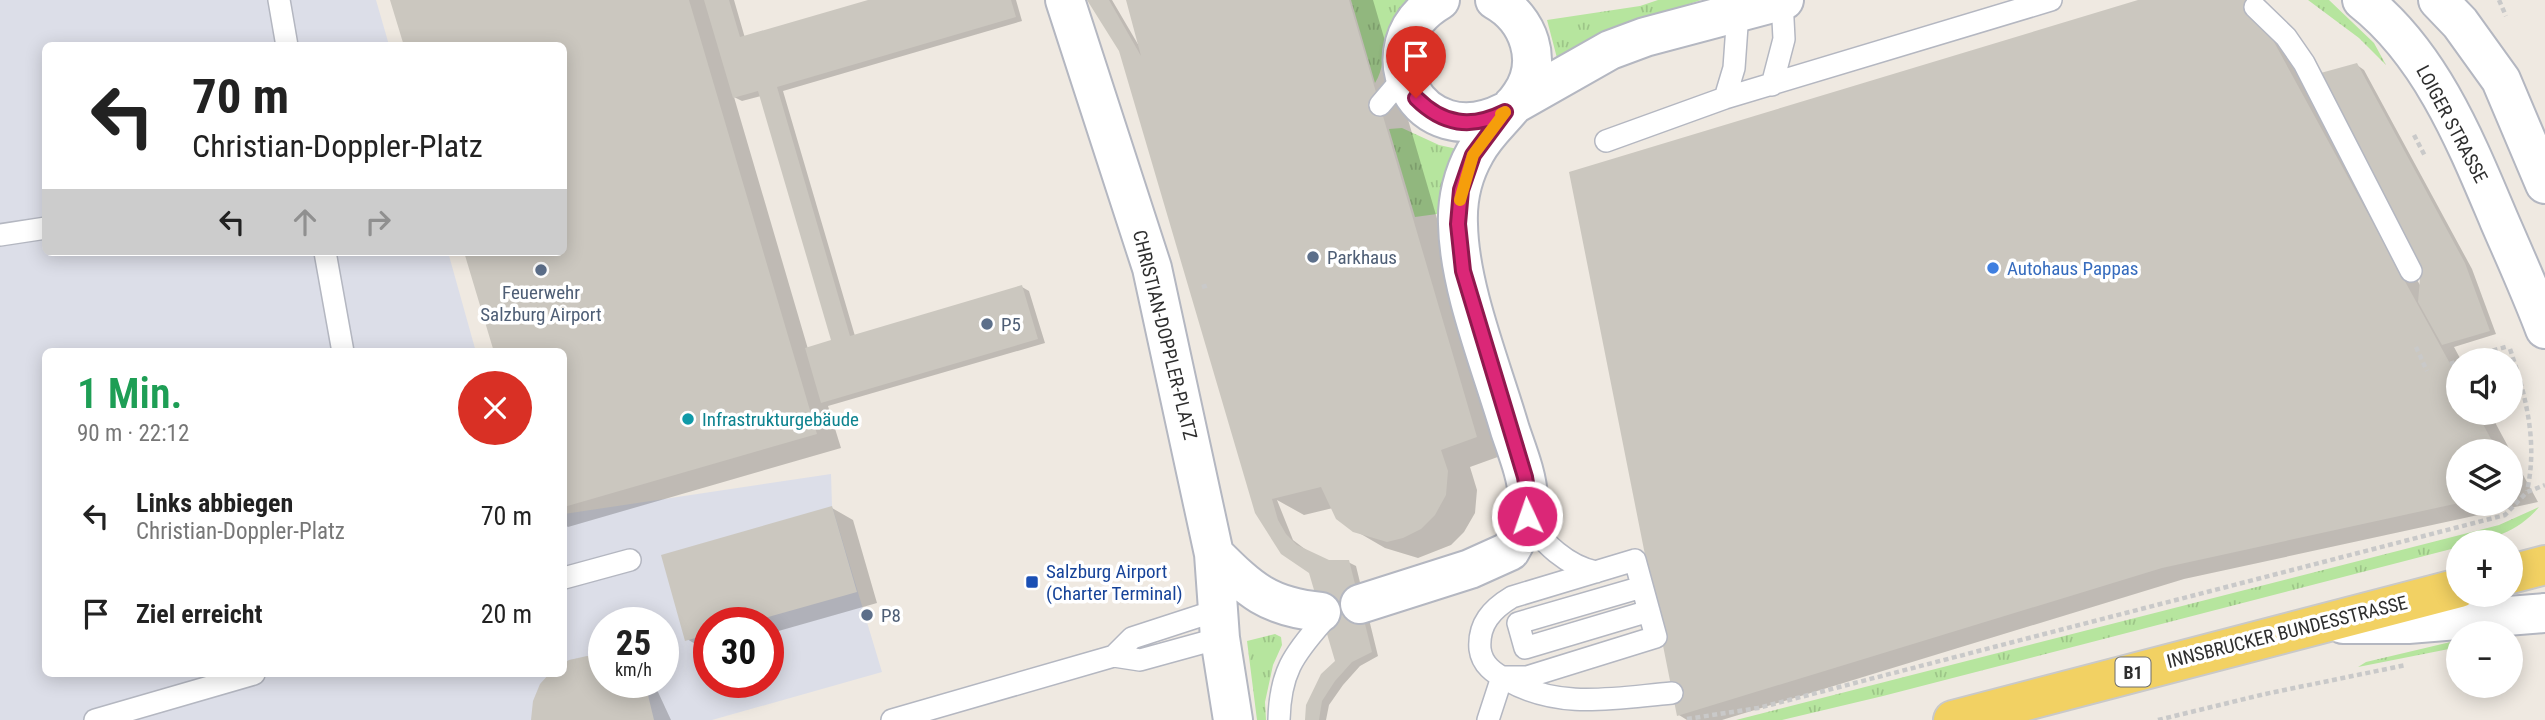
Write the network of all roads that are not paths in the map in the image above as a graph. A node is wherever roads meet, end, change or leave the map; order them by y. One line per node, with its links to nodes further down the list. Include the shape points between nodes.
1 (279, 0): 11 (lane)
2 (1065, 0): 27 (street, CHRISTIAN-DOPPLER-PLATZ, via 1153,268)
3 (1440, 0): 12 (street, via 1415,19 1402,51)
4 (1496, 0): 16 (street, via 1516,16 1532,48 1527,85)
5 (1782, 0): 9 (street); 13 (lane, via 1784,39)
6 (2051, 0): 13 (lane)
7 (2362, 0): 22 (street, LOIGER STRASSE, via 2384,17 2416,56)
8 (2438, 0): 18 (street, via 2501,80)
9 (1738, 6): 14 (lane, via 1734,68); 16 (street, via 1610,50)
10 (2255, 7): 23 (lane, via 2286,37 2304,63)
11 (287, 42)
12 (1403, 68): 15 (lane, via 1397,85); 16 (street, via 1416,98 1442,119 1475,123)
13 (1772, 85): 14 (lane)
14 (1725, 98): 17 (lane)
15 (1380, 105)
16 (1509, 108): 26 (street, via 1473,155 1461,190 1458,224 1463,271 1525,477)
17 (1606, 141)
18 (2545, 184)
19 (42, 229): 20 (lane)
20 (0, 235)
21 (326, 256): 25 (lane)
22 (2534, 269): 24 (street, LOIGER STRASSE)
23 (2411, 271)
24 (2545, 329)
25 (342, 348)
26 (1525, 520): 31 (lane, via 1566,560); 35 (street, via 1510,551 1470,569)
27 (1214, 554): 38 (street, via 1262,597); 40 (street, CHRISTIAN-DOPPLER-PLATZ)
28 (630, 560): 32 (lane)
29 (2545, 565): 30 (main road)
30 (2523, 571)
31 (1596, 572): 33 (lane, via 1635,560); 42 (lane, via 1512,597 1496,607 1481,630 1480,642 1486,665)
32 (567, 577)
33 (1642, 587): 36 (lane); 36 (lane, via 1518,623 1521,636 1525,648)
34 (2446, 590): 39 (main road, INNSBRUCKER BUNDESSTRASSE / B1)
35 (1360, 604)
36 (1649, 611): 42 (lane, via 1656,637 1527,677)
37 (2545, 613): 39 (street, via 2408,624)
38 (1322, 616): 47 (lane, via 1282,681)
39 (2313, 623): 49 (main road, INNSBRUCKER BUNDESSTRASSE / B1)
40 (1219, 624): 45 (lane, via 1132,638 1114,656); 46 (street, CHRISTIAN-DOPPLER-PLATZ)
41 (244, 677): 44 (lane)
42 (1502, 677): 43 (lane, via 1527,691 1560,699); 48 (lane)
43 (1672, 692)
44 (95, 720)
45 (892, 720)
46 (1233, 720)
47 (1279, 720)
48 (1488, 720)
49 (1953, 720)

